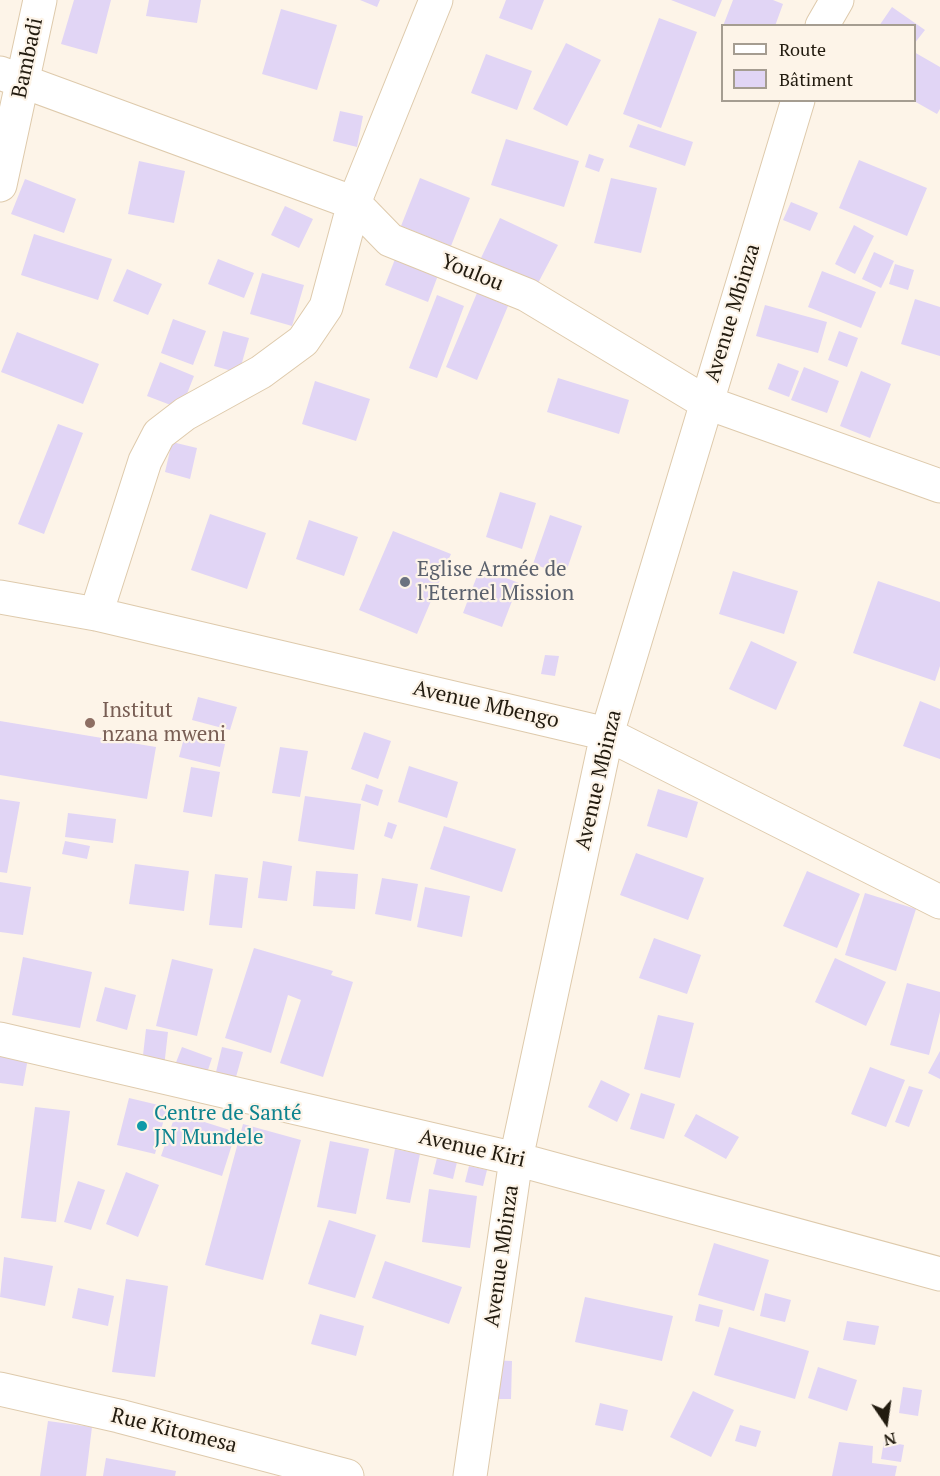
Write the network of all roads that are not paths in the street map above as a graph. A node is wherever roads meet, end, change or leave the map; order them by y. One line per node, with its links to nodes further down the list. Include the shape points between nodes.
1 (40, 0): 5 (street, Bambadi)
2 (436, 0): 8 (street)
3 (837, 0): 4 (street)
4 (823, 24)
5 (12, 77): 7 (street, Bambadi); 8 (street, Youlou)
6 (797, 102): 9 (street, Avenue Mbinza)
7 (0, 185)
8 (354, 203): 9 (street, Youlou, via 390,240 527,295); 12 (street, via 326,307 303,341 261,372 184,414 159,434 146,461)
9 (705, 402): 10 (street, Youlou); 13 (street, Avenue Mbinza, via 683,489)
10 (940, 486)
11 (0, 597): 12 (street, Avenue Mbengo)
12 (96, 614): 13 (street, Avenue Mbengo)
13 (607, 734): 14 (street, Avenue Mbengo); 16 (street, Avenue Mbinza)
14 (940, 902)
15 (0, 1039): 16 (street, Avenue Kiri)
16 (516, 1159): 17 (street, Avenue Kiri); 20 (street, Avenue Mbinza)
17 (940, 1274)
18 (0, 1389): 19 (street, Rue Kitomesa)
19 (346, 1476)
20 (470, 1476)

